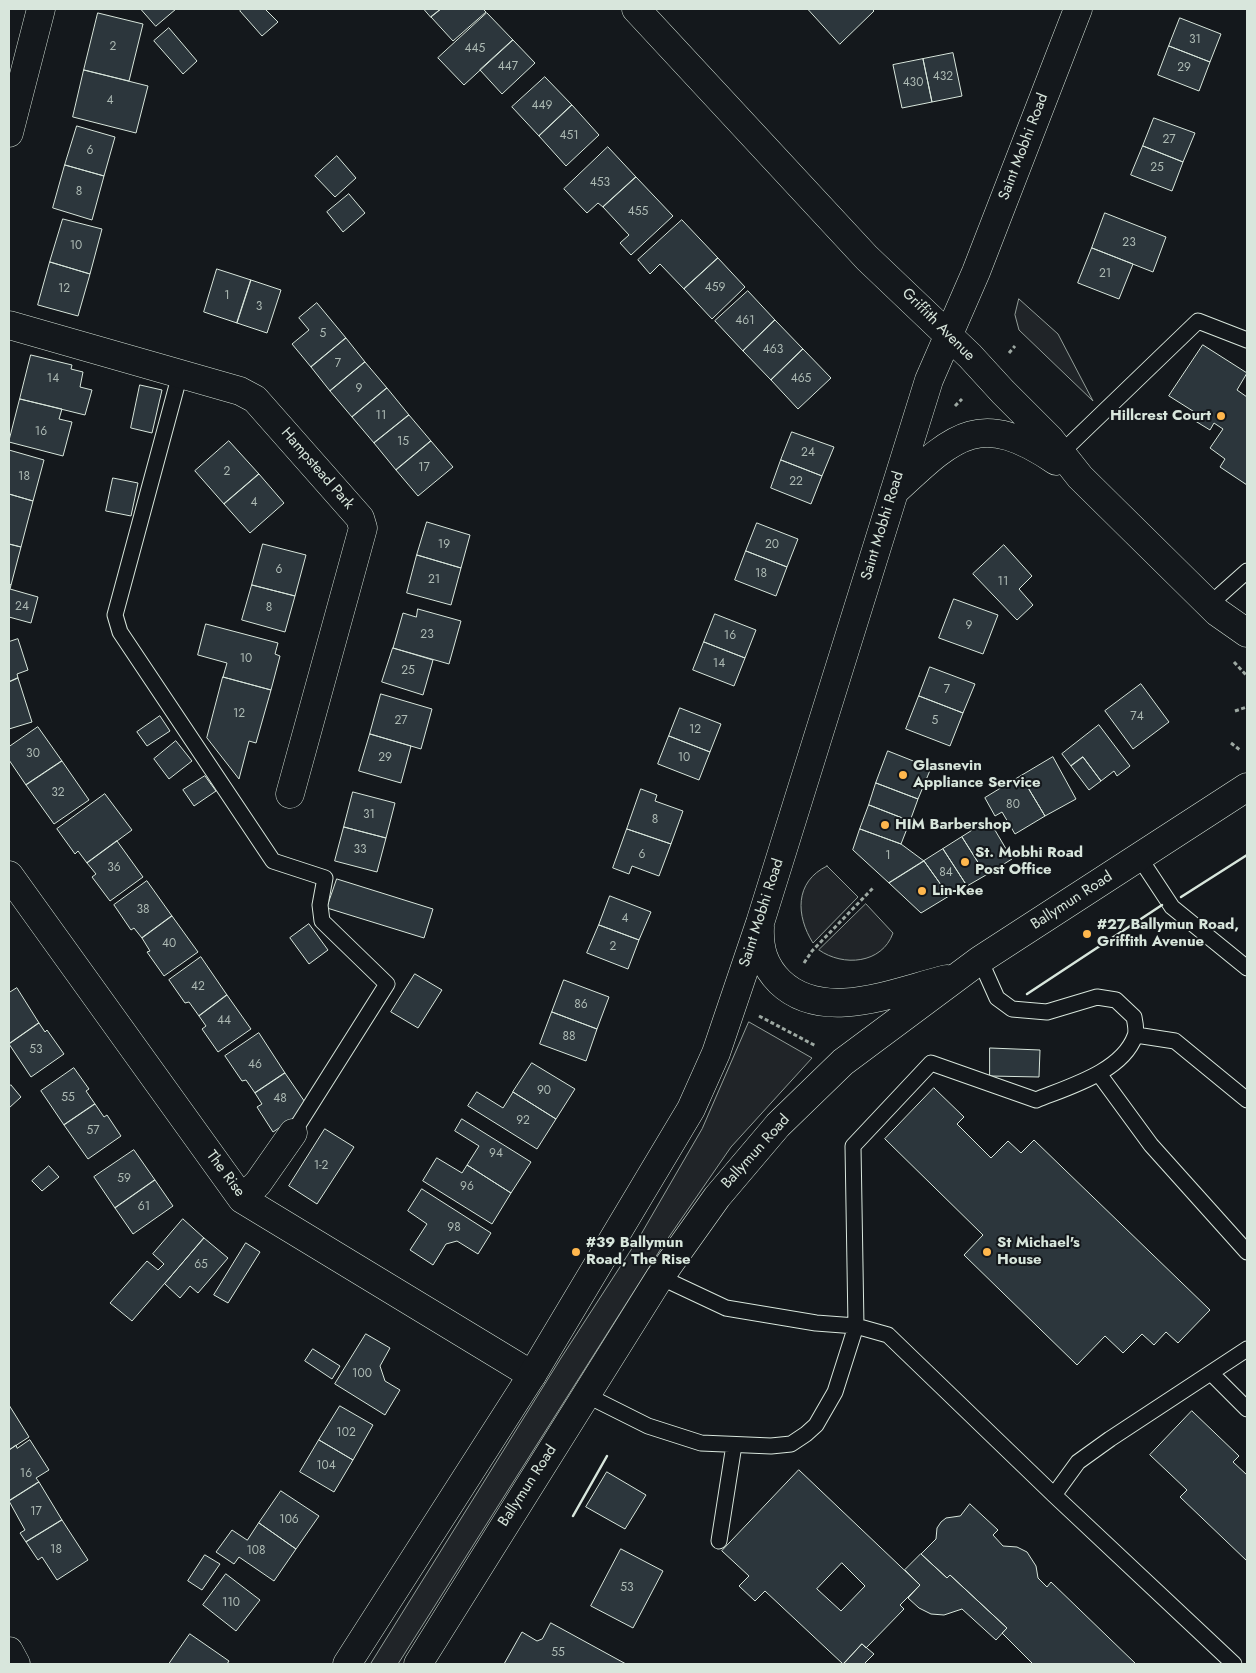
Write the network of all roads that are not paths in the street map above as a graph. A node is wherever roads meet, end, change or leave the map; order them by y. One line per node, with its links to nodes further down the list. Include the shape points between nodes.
1 (41, 9): 4 (main road)
2 (636, 9): 6 (main road, Griffith Avenue, via 867,258)
3 (1078, 9): 6 (main road, Saint Mobhi Road, via 976,272)
4 (9, 133)
5 (9, 325): 8 (main road, Hampstead Park)
6 (947, 334): 9 (main road, Griffith Avenue); 11 (main road, Saint Mobhi Road)
7 (1247, 340): 9 (lane, via 1198,321)
8 (180, 374): 18 (main road, Hampstead Park, via 240,391 255,399 360,518 363,528); 29 (lane, via 115,615 120,632 273,861 325,878 320,905 322,921 387,984)
9 (1062, 452): 10 (main road, Griffith Avenue)
10 (1080, 477): 11 (main road, via 1032,444 1004,435 971,434 937,453); 13 (main road, Griffith Avenue)
11 (893, 493): 22 (main road, Saint Mobhi Road)
12 (1247, 571): 13 (lane)
13 (1213, 608): 14 (main road, Griffith Avenue); 15 (main road)
14 (1247, 633)
15 (1247, 653)
16 (1244, 759): 19 (main road)
17 (1247, 787): 19 (main road, Ballymun Road)
18 (290, 794)
19 (1223, 803): 20 (main road, Ballymun Road)
20 (1139, 857): 23 (main road, Ballymun Road); 24 (lane, via 1172,907)
21 (9, 875): 30 (main road, The Rise)
22 (760, 923): 25 (main road, via 759,942 768,969 788,988 807,999 843,1004); 36 (main road, Saint Mobhi Road, via 716,1053 691,1108)
23 (980, 960): 25 (main road, Ballymun Road); 26 (lane, via 997,998 1012,1009 1048,1012 1097,997 1116,1000 1134,1016)
24 (1247, 968)
25 (958, 976): 32 (main road, Ballymun Road, via 843,1062 778,1125 717,1196)
26 (1136, 1035): 27 (lane, via 1122,1056); 28 (lane, via 1175,1041)
27 (1099, 1074): 31 (lane, via 1150,1145); 33 (lane, via 1036,1100 931,1064 853,1146)
28 (1247, 1100)
29 (293, 1133): 30 (main road, via 258,1183)
30 (242, 1199): 36 (main road, The Rise)
31 (1247, 1252)
32 (660, 1277): 33 (lane, via 726,1308 816,1324); 37 (main road, Ballymun Road)
33 (856, 1326): 39 (lane, via 835,1392 816,1425 790,1444 758,1448); 40 (lane, via 888,1335)
34 (1247, 1349): 35 (lane)
35 (1211, 1372): 38 (lane); 40 (lane, via 1078,1462)
36 (532, 1375): 44 (main road)
37 (586, 1395): 39 (lane, via 648,1426 701,1443); 45 (main road, Ballymun Road)
38 (1247, 1409)
39 (734, 1446): 41 (lane)
40 (1054, 1496): 46 (lane)
41 (718, 1541)
42 (9, 1651): 43 (main road)
43 (16, 1664)
44 (347, 1664)
45 (418, 1664)
46 (1234, 1664)

